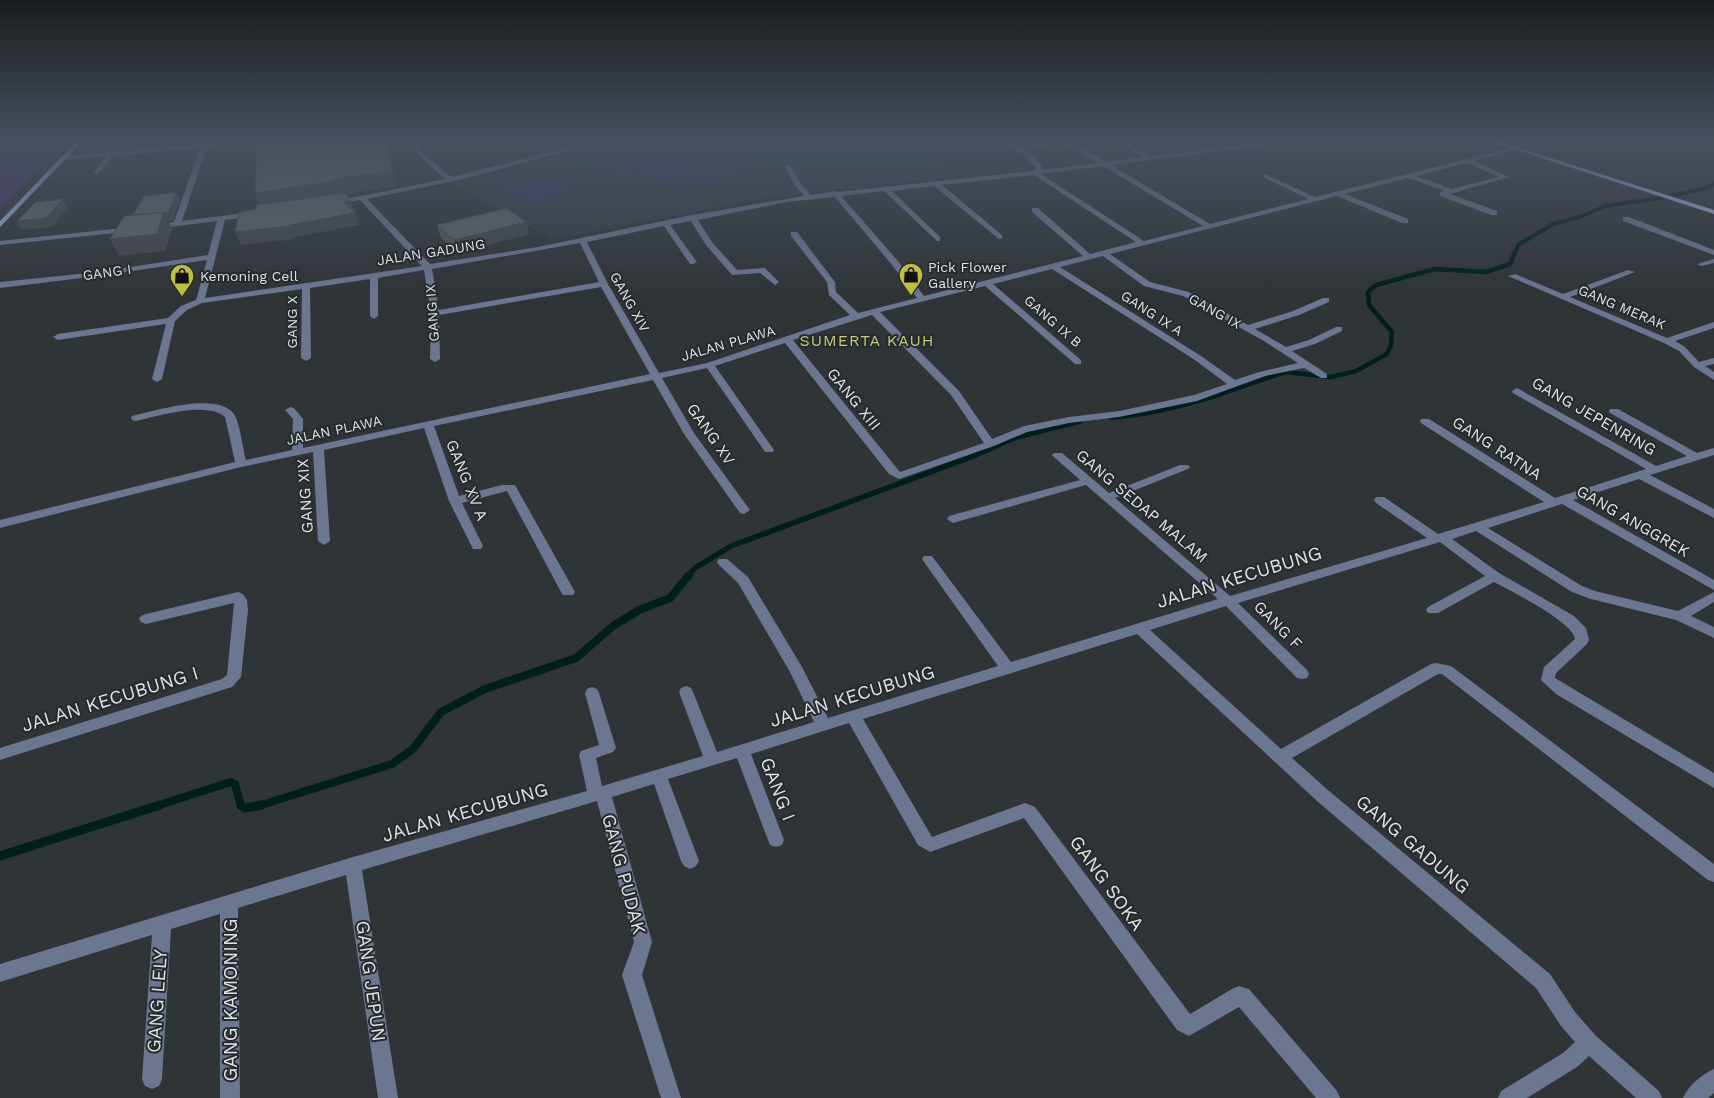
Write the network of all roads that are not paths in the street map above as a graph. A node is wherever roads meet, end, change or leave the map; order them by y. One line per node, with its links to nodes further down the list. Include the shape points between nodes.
1 (30, 192): 26 (main road)
2 (188, 192): 30 (street)
3 (389, 192): 17 (street)
4 (805, 192): 16 (street)
5 (850, 192): 14 (street, JALAN GADUNG)
6 (889, 192): 35 (street)
7 (946, 192): 34 (street)
8 (1065, 192): 38 (street)
9 (1152, 192): 32 (street)
10 (1299, 192): 18 (street)
11 (1346, 192): 15 (street, JALAN PLAWA)
12 (1452, 192): 23 (street, via 1443,194)
13 (1648, 192): 21 (main road)
14 (835, 194): 16 (street, JALAN GADUNG); 57 (street)
15 (1339, 194): 18 (street, JALAN PLAWA); 28 (street)
16 (809, 197): 24 (street, JALAN GADUNG)
17 (362, 198): 19 (street); 47 (street)
18 (1315, 200): 32 (street, JALAN PLAWA)
19 (323, 204)
20 (1035, 210): 42 (street)
21 (1714, 212)
22 (257, 213): 25 (street)
23 (1494, 213)
24 (692, 217): 29 (street, JALAN GADUNG); 51 (street, via 735,273 762,270)
25 (222, 218): 30 (street); 41 (street)
26 (3, 219): 31 (main road)
27 (1626, 219): 39 (street)
28 (1405, 221)
29 (665, 223): 36 (street, JALAN GADUNG); 44 (street)
30 (177, 224): 37 (street)
31 (0, 225)
32 (1210, 226): 38 (street, JALAN PLAWA)
33 (794, 234): 63 (street, via 831,282 832,293)
34 (999, 237)
35 (937, 239)
36 (582, 240): 47 (street, JALAN GADUNG); 53 (street, GANG XIV)
37 (0, 244)
38 (1144, 244): 40 (street, JALAN PLAWA)
39 (1714, 253)
40 (1104, 254): 42 (street, JALAN PLAWA); 66 (street, GANG IX, via 1147,284 1182,293)
41 (213, 257): 54 (street, GANG I); 59 (street)
42 (1089, 257): 46 (street, JALAN PLAWA)
43 (1714, 261): 45 (street)
44 (693, 262)
45 (1701, 264)
46 (1053, 266): 52 (street, JALAN PLAWA); 83 (street, GANG IX A)
47 (428, 267): 49 (street, JALAN GADUNG); 61 (street, GANG IX)
48 (1631, 272): 56 (street)
49 (374, 276): 55 (street, JALAN GADUNG); 62 (street)
50 (1512, 276): 56 (street, GANG MERAK)
51 (775, 282)
52 (986, 282): 57 (street, JALAN PLAWA); 75 (street, GANG IX B)
53 (604, 284): 61 (street); 79 (street, GANG XIV)
54 (0, 285)
55 (306, 286): 59 (street, JALAN GADUNG); 72 (street, GANG X)
56 (1563, 297): 70 (street, GANG MERAK)
57 (922, 299): 60 (street, JALAN PLAWA)
58 (1326, 300): 66 (street)
59 (200, 301): 64 (street, via 184,308)
60 (874, 311): 63 (street, JALAN PLAWA); 90 (street, via 955,393)
61 (435, 313): 73 (street, GANG IX)
62 (374, 316)
63 (856, 316): 69 (street, JALAN PLAWA)
64 (172, 320): 68 (street); 82 (street)
65 (1714, 325): 70 (street)
66 (1248, 328): 71 (street, GANG IX)
67 (1339, 329): 71 (street)
68 (58, 337)
69 (786, 340): 77 (street, JALAN PLAWA); 90 (street, GANG XIII, via 892,472 899,476)
70 (1667, 341): 78 (street, GANG MERAK, via 1682,349)
71 (1286, 350): 76 (street, GANG IX)
72 (306, 358)
73 (435, 359)
74 (1714, 361): 78 (street)
75 (1078, 362)
76 (1307, 364): 80 (street, GANG IX); 83 (street)
77 (709, 365): 79 (street, JALAN PLAWA); 92 (street)
78 (1697, 365): 81 (street, GANG MERAK)
79 (655, 376): 89 (street, JALAN PLAWA); 105 (street, GANG XV, via 688,434)
80 (1324, 376)
81 (1714, 377)
82 (157, 379)
83 (1234, 384): 90 (street, via 1197,398 1024,429)
84 (1517, 391): 99 (street, GANG JEPENRING)
85 (290, 410): 94 (street, via 298,419)
86 (1614, 411): 96 (street)
87 (136, 418): 97 (street, via 177,409 220,408 227,411)
88 (1425, 421): 103 (street, GANG RATNA)
89 (428, 425): 91 (street, JALAN PLAWA); 104 (street, GANG XV A)
90 (990, 444)
91 (318, 448): 94 (street, JALAN PLAWA); 111 (street, GANG XIX)
92 (769, 450)
93 (1714, 451): 96 (street, JALAN KECUBUNG)
94 (297, 452): 97 (street, JALAN PLAWA)
95 (1058, 456): 100 (street, GANG SEDAP MALAM)
96 (1695, 456): 99 (street, JALAN KECUBUNG)
97 (241, 464): 108 (street, JALAN PLAWA)
98 (1184, 467): 101 (street)
99 (1648, 472): 103 (street, JALAN KECUBUNG); 106 (street, GANG JEPENRING)
100 (1088, 481): 101 (street, GANG SEDAP MALAM); 107 (street)
101 (1108, 497): 119 (street, GANG SEDAP MALAM)
102 (1380, 500): 110 (street)
103 (1557, 500): 109 (street, JALAN KECUBUNG); 116 (street, GANG ANGGREK)
104 (455, 501): 112 (street, GANG XV A); 117 (street, via 511,487)
105 (744, 510)
106 (1714, 514)
107 (953, 519)
108 (0, 524)
109 (1478, 527): 110 (street, JALAN KECUBUNG); 121 (street, via 1577,589)
110 (1438, 538): 115 (street); 119 (street, JALAN KECUBUNG)
111 (324, 541)
112 (477, 546)
113 (928, 559): 125 (street)
114 (723, 562): 130 (street, via 742,580 798,671)
115 (1494, 576): 120 (street); 136 (street, via 1569,619 1581,630 1582,640 1549,671 1548,680)
116 (1714, 586)
117 (568, 592)
118 (1714, 596): 121 (street)
119 (1228, 600): 123 (street, JALAN KECUBUNG); 126 (street, GANG F)
120 (1433, 610)
121 (1680, 616): 124 (street)
122 (146, 619): 132 (street, JALAN KECUBUNG I, via 238,597 241,610 234,677 231,681)
123 (1139, 628): 125 (street, JALAN KECUBUNG); 133 (street, GANG GADUNG)
124 (1714, 633)
125 (1007, 668): 129 (street, JALAN KECUBUNG)
126 (1302, 674)
127 (686, 692): 134 (street)
128 (592, 693): 137 (street, via 608,748 587,755)
129 (853, 716): 130 (street, JALAN KECUBUNG); 151 (street, GANG SOKA, via 924,840 930,845 1025,810 1029,812 1184,1023 1189,1026 1242,996)
130 (824, 726): 131 (street, JALAN KECUBUNG)
131 (742, 751): 134 (street, JALAN KECUBUNG); 138 (street, GANG I)
132 (0, 754)
133 (1280, 757): 141 (street, via 1436,668 1446,670); 145 (street, GANG GADUNG, via 1543,981 1568,1019)
134 (712, 760): 135 (street, JALAN KECUBUNG)
135 (659, 776): 137 (street, JALAN KECUBUNG); 139 (street)
136 (1714, 781)
137 (599, 794): 140 (street, JALAN KECUBUNG); 150 (street, GANG PUDAK, via 643,942 632,975)
138 (776, 840)
139 (690, 861)
140 (354, 865): 142 (street, JALAN KECUBUNG); 149 (street, GANG JEPUN)
141 (1714, 874)
142 (229, 903): 143 (street, JALAN KECUBUNG); 148 (street, GANG KAMONING)
143 (162, 924): 144 (street, JALAN KECUBUNG); 146 (street, GANG LELY)
144 (0, 973)
145 (1589, 1043): 152 (street, via 1570,1060); 153 (street, GANG GADUNG)
146 (152, 1079)
147 (1714, 1079): 154 (street)
148 (230, 1098)
149 (388, 1098)
150 (671, 1098)
151 (1330, 1098)
152 (1508, 1098)
153 (1652, 1098)
154 (1693, 1098)

